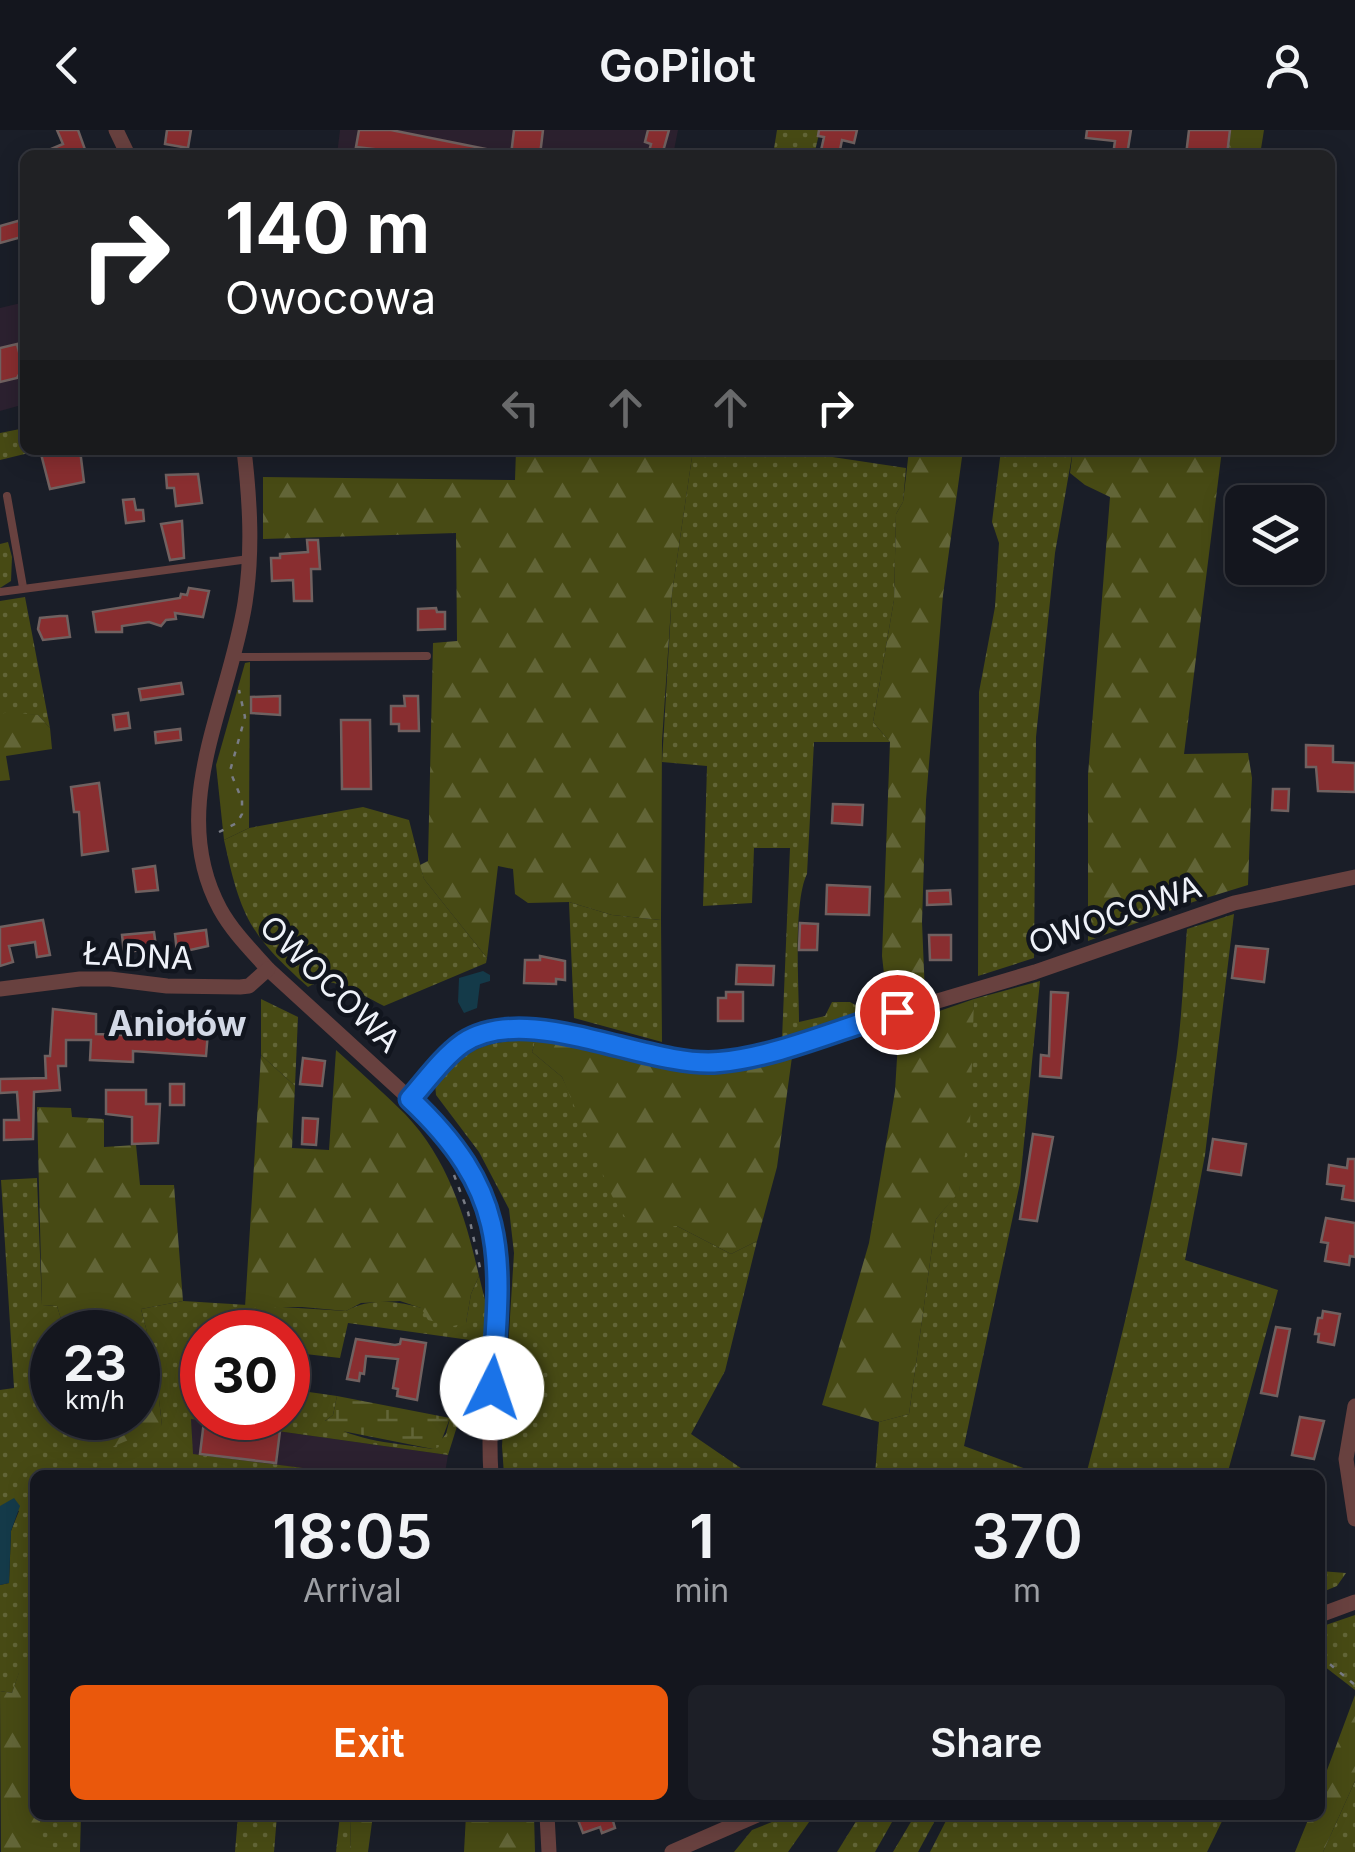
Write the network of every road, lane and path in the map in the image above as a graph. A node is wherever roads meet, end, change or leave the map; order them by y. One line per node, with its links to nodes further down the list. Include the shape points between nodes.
1 (245, 455): 3 (street, OWOCOWA)
2 (8, 496): 4 (lane)
3 (249, 560): 4 (lane); 7 (street, OWOCOWA)
4 (23, 588): 5 (lane)
5 (0, 592)
6 (427, 656): 7 (lane)
7 (234, 657): 13 (street, OWOCOWA, via 200,783 199,850 221,910)
8 (236, 684): 9 (path, via 245,717)
9 (230, 774): 10 (path); 11 (path, via 242,814)
10 (224, 775)
11 (219, 832)
12 (1355, 877): 15 (street, OWOCOWA, via 1234,904 1035,972 719,1062 666,1058 552,1032 484,1034 463,1043)
13 (268, 969): 14 (street, ŁADNA, via 240,987 95,979); 15 (street, OWOCOWA)
14 (0, 989)
15 (410, 1099): 19 (street, via 471,1169 496,1238)
16 (453, 1174): 17 (path)
17 (482, 1273)
18 (1355, 1406): 20 (street, via 1346,1460)
19 (491, 1470)
20 (1355, 1519)
21 (1355, 1602): 22 (street)
22 (1325, 1613)
23 (1325, 1660): 24 (path)
24 (1355, 1685)
25 (547, 1820): 27 (street)
26 (745, 1820): 28 (street)
27 (550, 1852)
28 (672, 1852)

